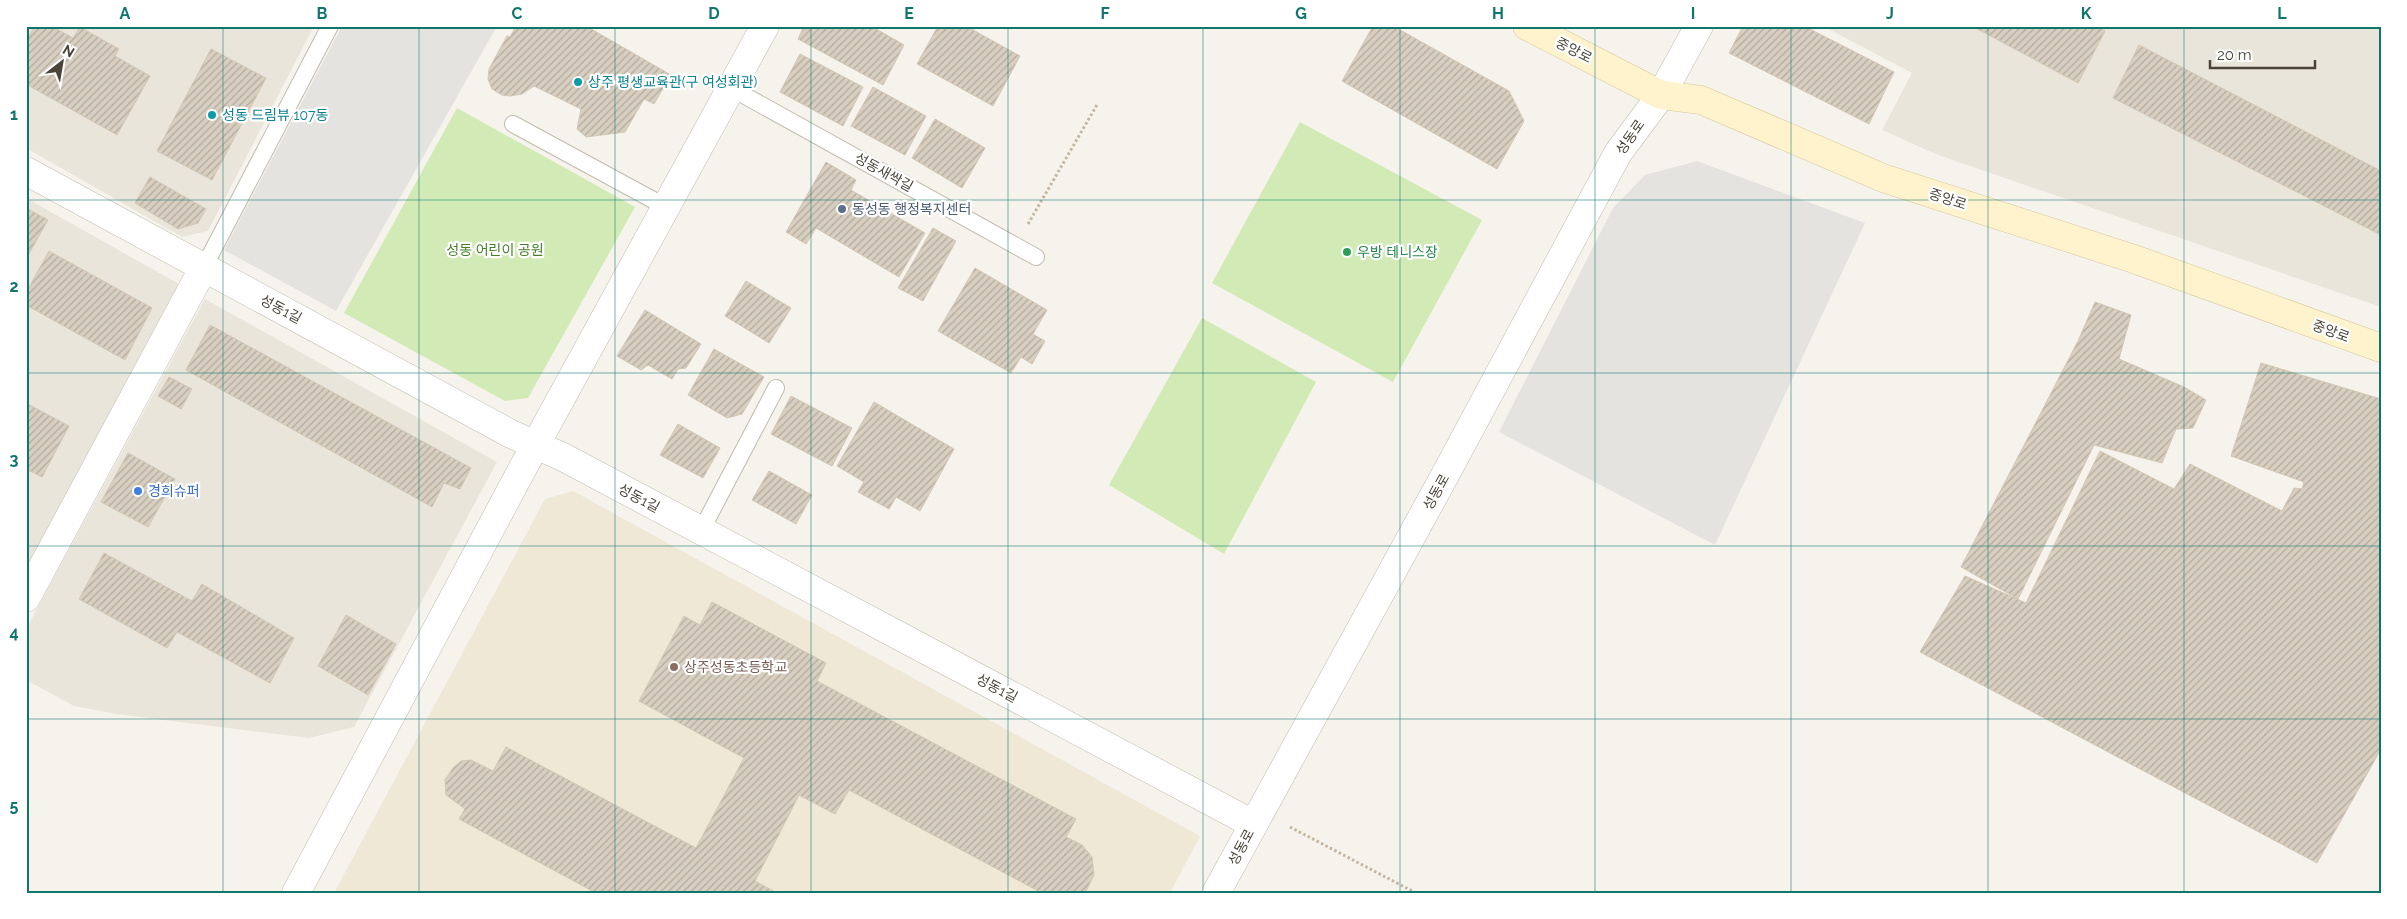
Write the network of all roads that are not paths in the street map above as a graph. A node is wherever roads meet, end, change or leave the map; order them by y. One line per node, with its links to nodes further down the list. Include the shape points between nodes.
1 (330, 26): 11 (lane)
2 (765, 26): 5 (street)
3 (1527, 26): 6 (main road, 중앙로)
4 (1699, 26): 6 (street, 성동로)
5 (731, 88): 9 (street); 10 (lane, 성동새싹길)
6 (1661, 94): 12 (main road, 중앙로, via 1701,100 1883,178 2134,259); 17 (street, 성동로, via 1618,153)
7 (513, 124): 9 (lane)
8 (26, 171): 11 (street, 성동1길)
9 (666, 207): 14 (street)
10 (1036, 257)
11 (204, 268): 14 (street, 성동1길, via 511,434); 16 (street)
12 (2381, 348)
13 (776, 388): 15 (lane)
14 (536, 443): 15 (street, 성동1길); 18 (street)
15 (701, 531): 17 (street, 성동1길)
16 (26, 598)
17 (1257, 818): 19 (street, 성동로)
18 (296, 893)
19 (1216, 893)

